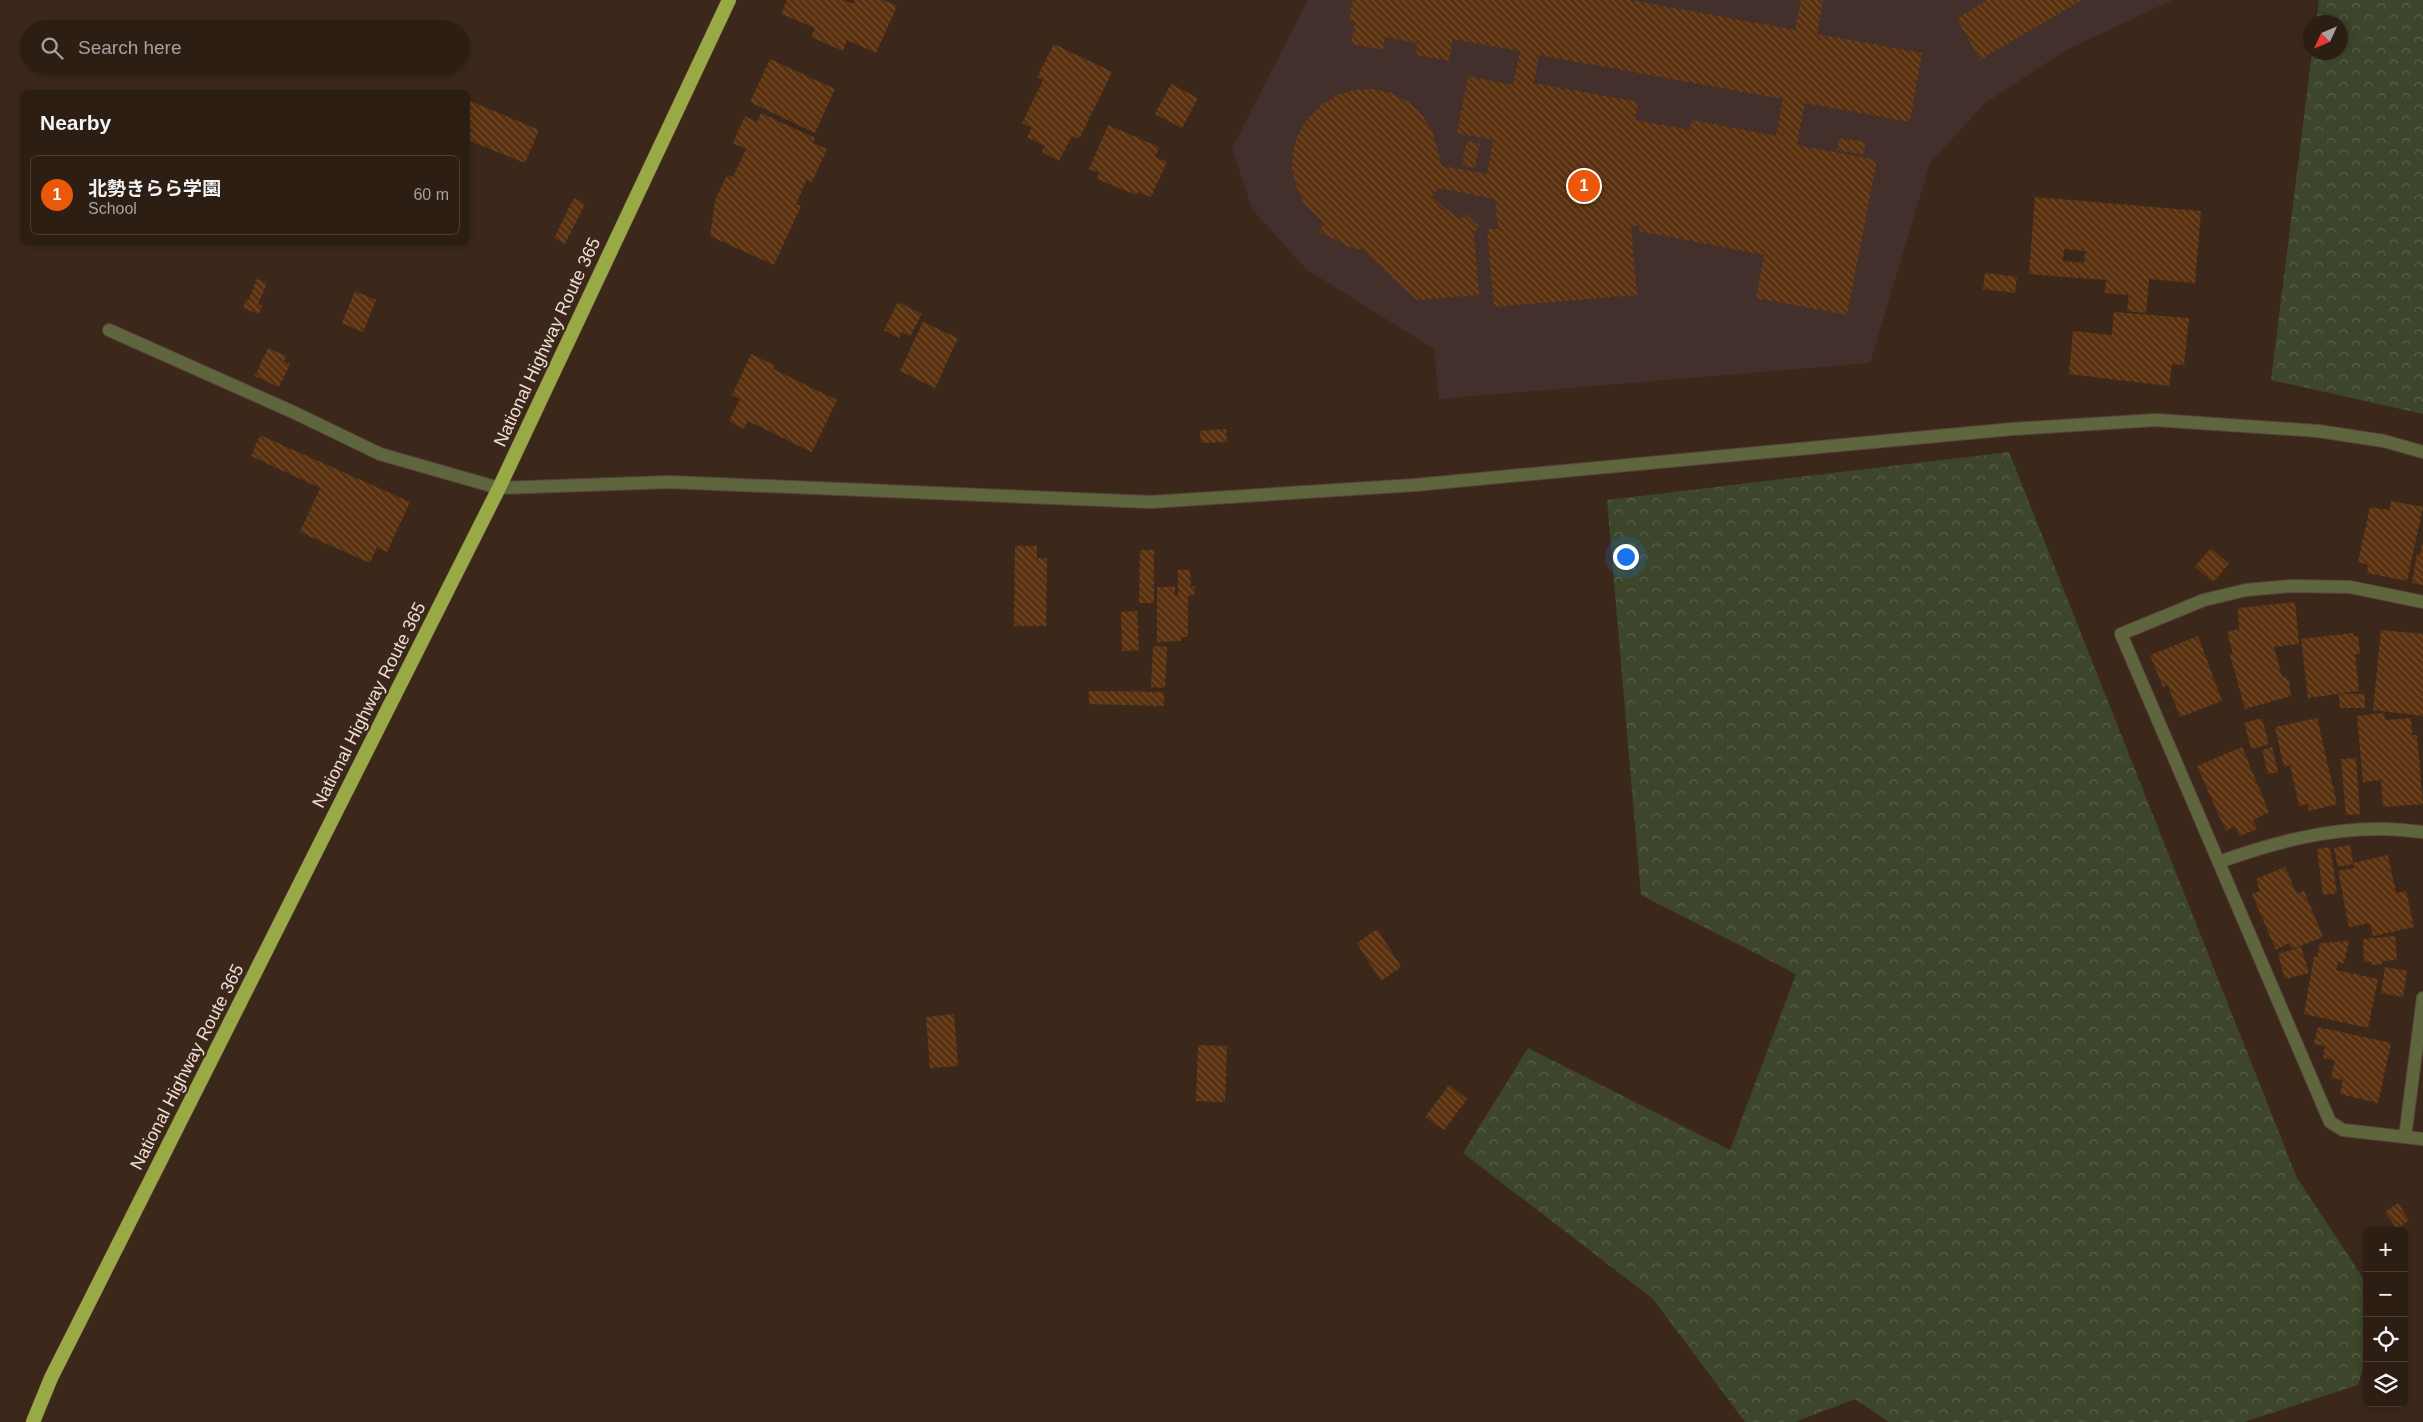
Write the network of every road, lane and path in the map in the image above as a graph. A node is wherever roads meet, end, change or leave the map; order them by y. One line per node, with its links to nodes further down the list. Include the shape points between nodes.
1 (729, 0): 4 (highway, National Highway Route 365)
2 (109, 330): 4 (street, via 380,454)
3 (2423, 452): 4 (street, via 2384,441 2318,431 2156,420 2012,429 1415,485 1151,502 669,482)
4 (499, 488): 11 (highway, National Highway Route 365, via 51,1378)
5 (2423, 602): 7 (street, via 2350,587 2292,586 2246,590 2204,600 2121,634)
6 (2423, 832): 7 (street, via 2385,829 2320,834 2268,845)
7 (2219, 862): 9 (street, via 2330,1122 2343,1130)
8 (2423, 998): 9 (street)
9 (2405, 1136): 10 (street)
10 (2423, 1139)
11 (32, 1422)

